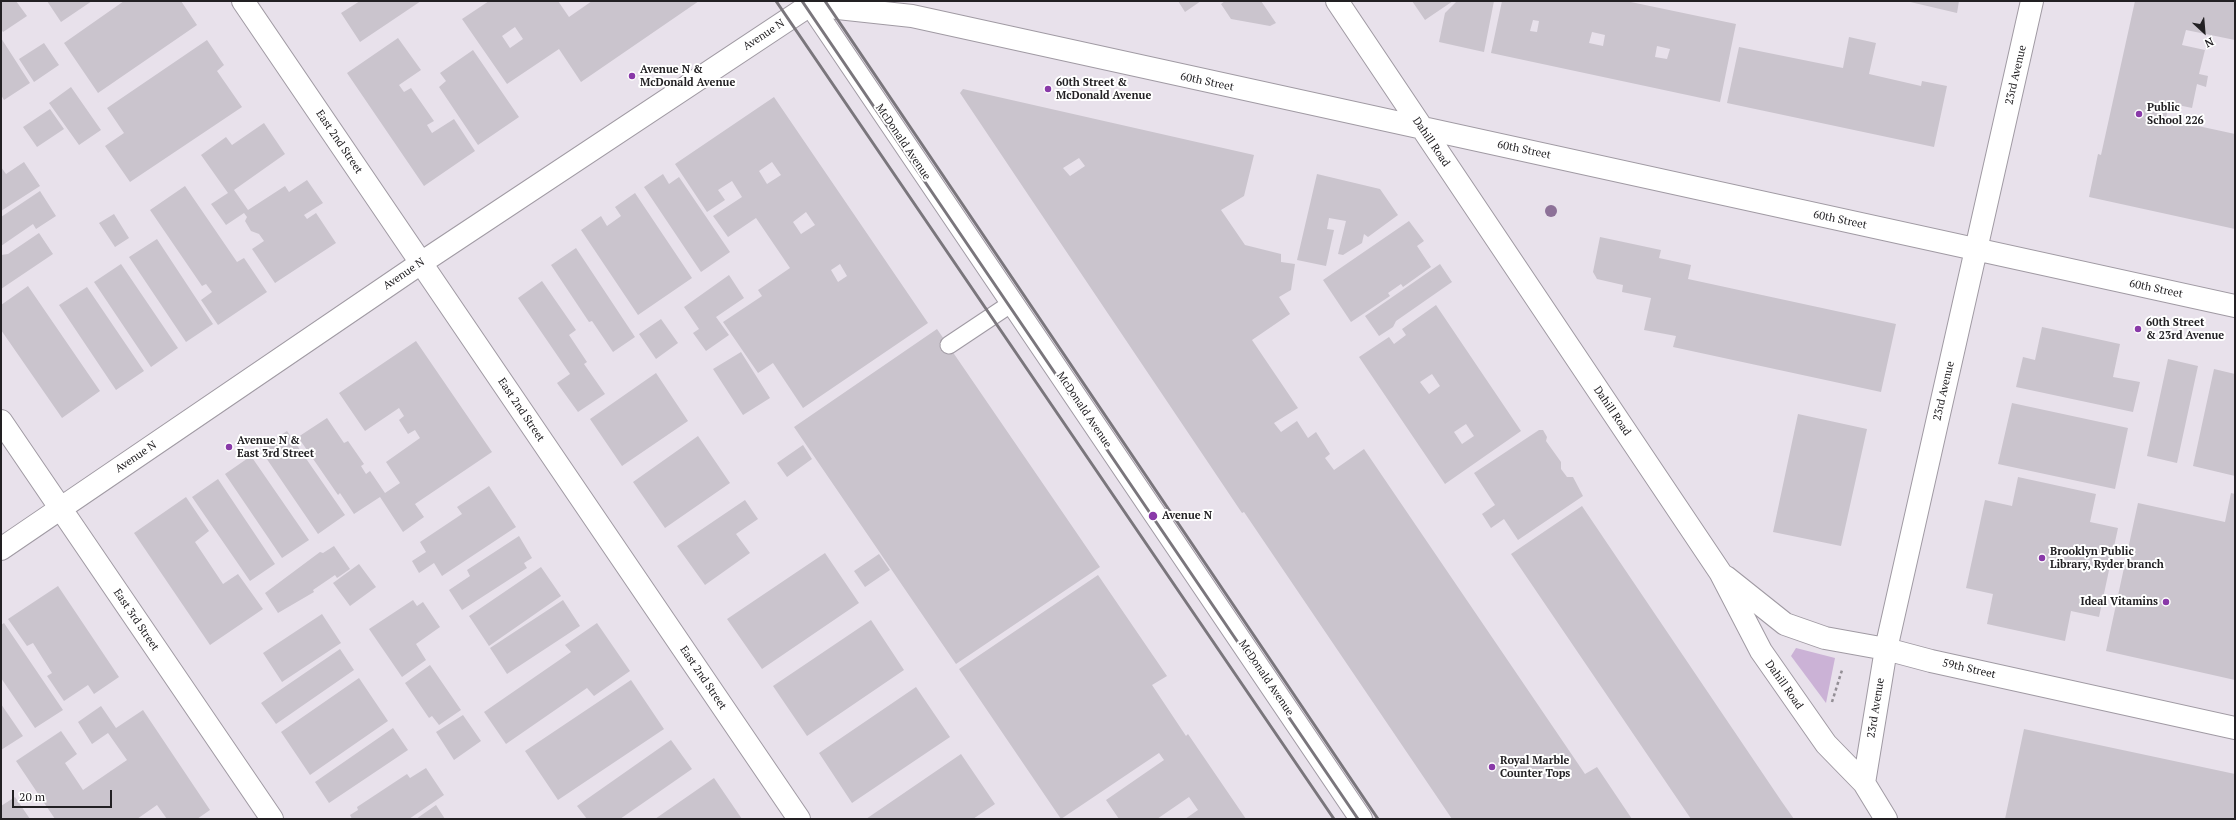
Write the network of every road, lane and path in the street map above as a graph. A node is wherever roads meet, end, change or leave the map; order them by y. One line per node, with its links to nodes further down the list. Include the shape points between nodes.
1 (243, 1): 7 (street, East 2nd Street)
2 (1337, 1): 5 (street, Dahill Road)
3 (2032, 1): 6 (street, 23rd Avenue)
4 (811, 2): 5 (street, 60th Street, via 912,16); 7 (street, Avenue N); 8 (street, McDonald Avenue)
5 (1422, 128): 6 (street, 60th Street); 14 (street, Dahill Road)
6 (1976, 250): 9 (street, 60th Street); 15 (street, 23rd Avenue)
7 (421, 263): 12 (street, Avenue N); 21 (street, East 2nd Street)
8 (1012, 303): 10 (lane); 22 (street, McDonald Avenue)
9 (2235, 306)
10 (949, 345)
11 (1, 421): 12 (street, East 3rd Street)
12 (60, 508): 13 (street, Avenue N); 20 (street, East 3rd Street)
13 (1, 549)
14 (1720, 572): 15 (street, 59th Street, via 1785,624 1825,638); 19 (street, Dahill Road, via 1761,651 1826,744)
15 (1886, 649): 18 (street, 59th Street, via 1938,663); 19 (street, 23rd Avenue)
16 (1843, 666): 17 (path)
17 (1832, 703)
18 (2235, 728)
19 (1864, 783): 23 (street, Dahill Road)
20 (272, 819)
21 (799, 819)
22 (1361, 819)
23 (1886, 819)

